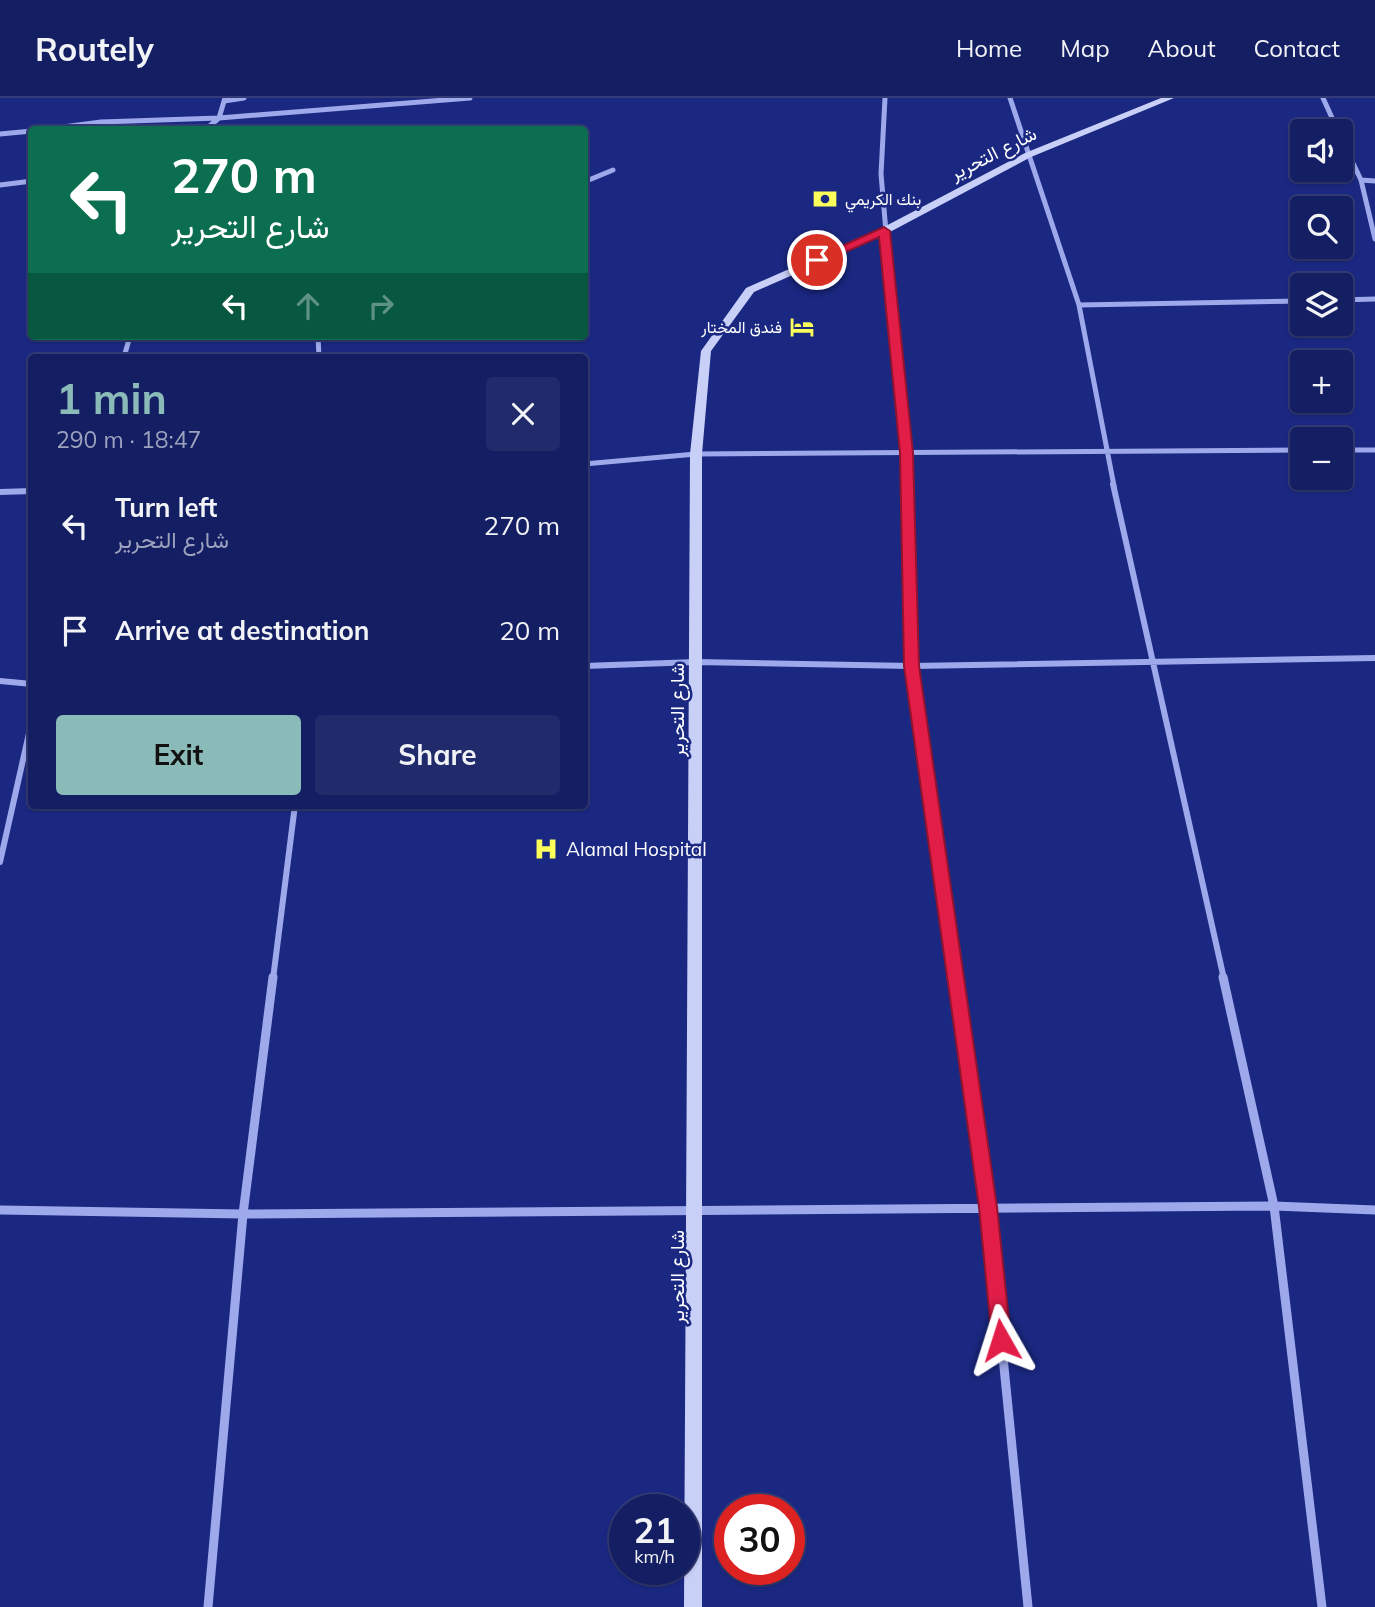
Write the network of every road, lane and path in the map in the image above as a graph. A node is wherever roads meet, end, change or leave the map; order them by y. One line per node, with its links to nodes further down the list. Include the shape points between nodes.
1 (244, 98): 7 (street)
2 (470, 98): 8 (street)
3 (885, 98): 22 (street)
4 (1010, 98): 14 (street)
5 (1169, 98): 14 (main road, شارع التحرير)
6 (1323, 98): 9 (street)
7 (224, 100): 8 (street)
8 (219, 118): 10 (street); 11 (street)
9 (1333, 119)
10 (70, 126)
11 (210, 126)
12 (28, 131): 13 (street)
13 (0, 134)
14 (1028, 155): 22 (main road, شارع التحرير); 27 (street)
15 (1353, 163): 18 (street)
16 (613, 170): 17 (street)
17 (588, 180)
18 (1361, 180): 19 (street); 23 (street)
19 (1375, 181)
20 (28, 182): 21 (street)
21 (0, 185)
22 (884, 231): 32 (street); 33 (main road, شارع التحرير, via 750,290 706,351)
23 (1375, 239)
24 (1375, 299): 25 (street)
25 (1353, 300)
26 (1290, 301): 27 (street)
27 (1079, 305): 31 (street)
28 (1290, 450): 31 (street)
29 (1353, 450): 30 (street)
30 (1375, 450)
31 (1106, 451): 32 (street); 39 (street)
32 (907, 453): 33 (street); 41 (street)
33 (696, 454): 34 (street); 38 (main road, شارع التحرير)
34 (588, 464)
35 (28, 491): 36 (street)
36 (0, 492)
37 (1375, 658): 39 (street)
38 (696, 662): 40 (street); 41 (street); 50 (main road, شارع التحرير)
39 (1154, 663): 41 (street); 47 (street)
40 (588, 666)
41 (911, 666): 48 (street)
42 (0, 681): 43 (street)
43 (28, 684)
44 (28, 738): 46 (street)
45 (294, 809): 52 (street)
46 (0, 862)
47 (1274, 1206): 48 (street); 51 (street); 56 (street)
48 (988, 1207): 50 (street); 55 (street)
49 (0, 1210): 52 (street)
50 (696, 1210): 52 (street); 54 (main road, شارع التحرير)
51 (1375, 1210)
52 (243, 1214): 53 (street)
53 (208, 1607)
54 (693, 1607)
55 (1028, 1607)
56 (1322, 1607)

